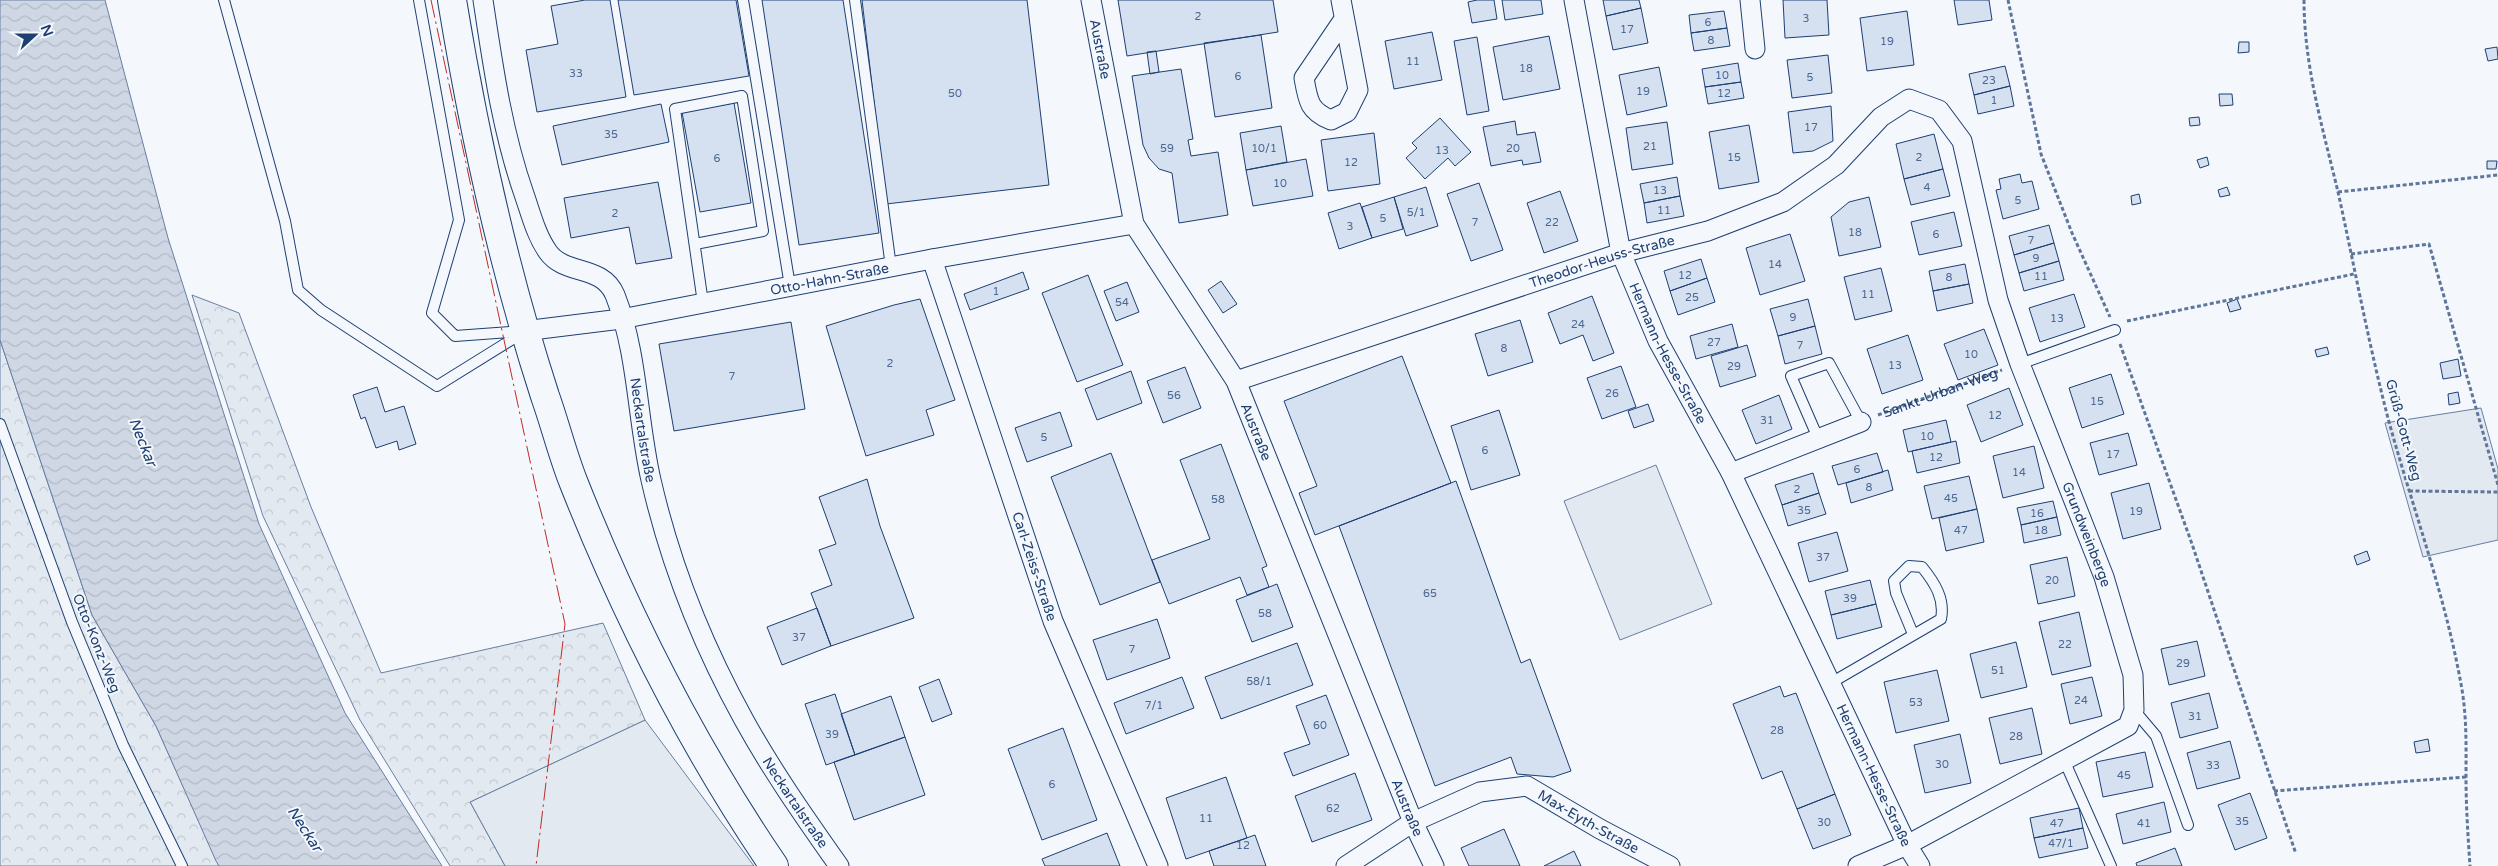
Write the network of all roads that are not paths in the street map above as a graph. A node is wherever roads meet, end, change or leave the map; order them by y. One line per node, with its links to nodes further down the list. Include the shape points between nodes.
1 (224, 0): 23 (lane, via 285,221 298,290 321,310 437,386)
2 (419, 0): 23 (lane, via 459,220 432,313 454,336)
3 (452, 0): 23 (main road, via 486,183)
4 (483, 0): 21 (street, Neckartalstraße, via 504,128 512,161 541,242 552,258 563,265 590,271 608,283)
5 (743, 0): 19 (lane)
6 (855, 0): 18 (lane)
7 (1091, 0): 14 (street, Austraße)
8 (1340, 0): 11 (street)
9 (1574, 0): 16 (street, Hermann-Hesse-Straße)
10 (1750, 0): 12 (street)
11 (1344, 19): 11 (street, via 1358,90 1347,112 1331,120 1317,114 1309,102 1304,78)
12 (1755, 49)
13 (1939, 110): 16 (street, Theodor-Heuss-Straße, via 1909,100 1881,117 1836,165 1783,202 1708,230); 24 (street, Grundweinberge, via 1962,141 1998,300)
14 (1134, 224): 17 (street, Otto-Hahn-Straße); 25 (street, Austraße)
15 (695, 244): 15 (lane, via 675,109 742,96 764,231); 20 (lane)
16 (1621, 253): 25 (street, Theodor-Heuss-Straße); 29 (street, Hermann-Hesse-Straße, via 1658,341)
17 (932, 259): 18 (street, Otto-Hahn-Straße); 40 (street, Carl-Zeiss-Straße, via 1053,621)
18 (890, 267): 19 (street, Otto-Hahn-Straße)
19 (790, 286): 20 (street, Otto-Hahn-Straße)
20 (704, 303): 21 (street, Otto-Hahn-Straße)
21 (621, 318): 23 (street, Otto-Hahn-Straße); 39 (street, Neckartalstraße, via 629,345 651,480 674,560 706,642 744,720)
22 (2114, 327): 24 (lane)
23 (524, 331): 38 (main road, via 573,480 624,598 684,719)
24 (2020, 364): 32 (street, Grundweinberge, via 2104,577 2133,676)
25 (1236, 381): 34 (street, Austraße)
26 (1861, 422): 28 (street); 28 (lane, via 1829,363 1791,376)
27 (0, 424): 37 (lane, Otto-Konz-Weg, via 76,631 123,745)
28 (1818, 438): 29 (street)
29 (1731, 474): 31 (street, Hermann-Hesse-Straße)
30 (1913, 634): 30 (lane, via 1941,619 1944,605 1922,567 1908,566 1894,581 1896,594); 31 (lane)
31 (1829, 684): 36 (street, Hermann-Hesse-Straße)
32 (2134, 710): 33 (street, via 2128,726); 35 (lane, via 2156,736)
33 (2064, 760): 36 (street); 46 (lane)
34 (1414, 822): 41 (street, Max-Eyth-Straße); 42 (street, Austraße); 43 (street, Max-Eyth-Straße, via 1480,792 1526,786 1600,830)
35 (2188, 825)
36 (1907, 844): 44 (street); 45 (street, Hermann-Hesse-Straße)
37 (182, 866)
38 (774, 866)
39 (839, 866)
40 (1158, 866)
41 (1346, 866)
42 (1434, 866)
43 (1670, 866)
44 (1858, 866)
45 (1920, 866)
46 (2111, 866)

